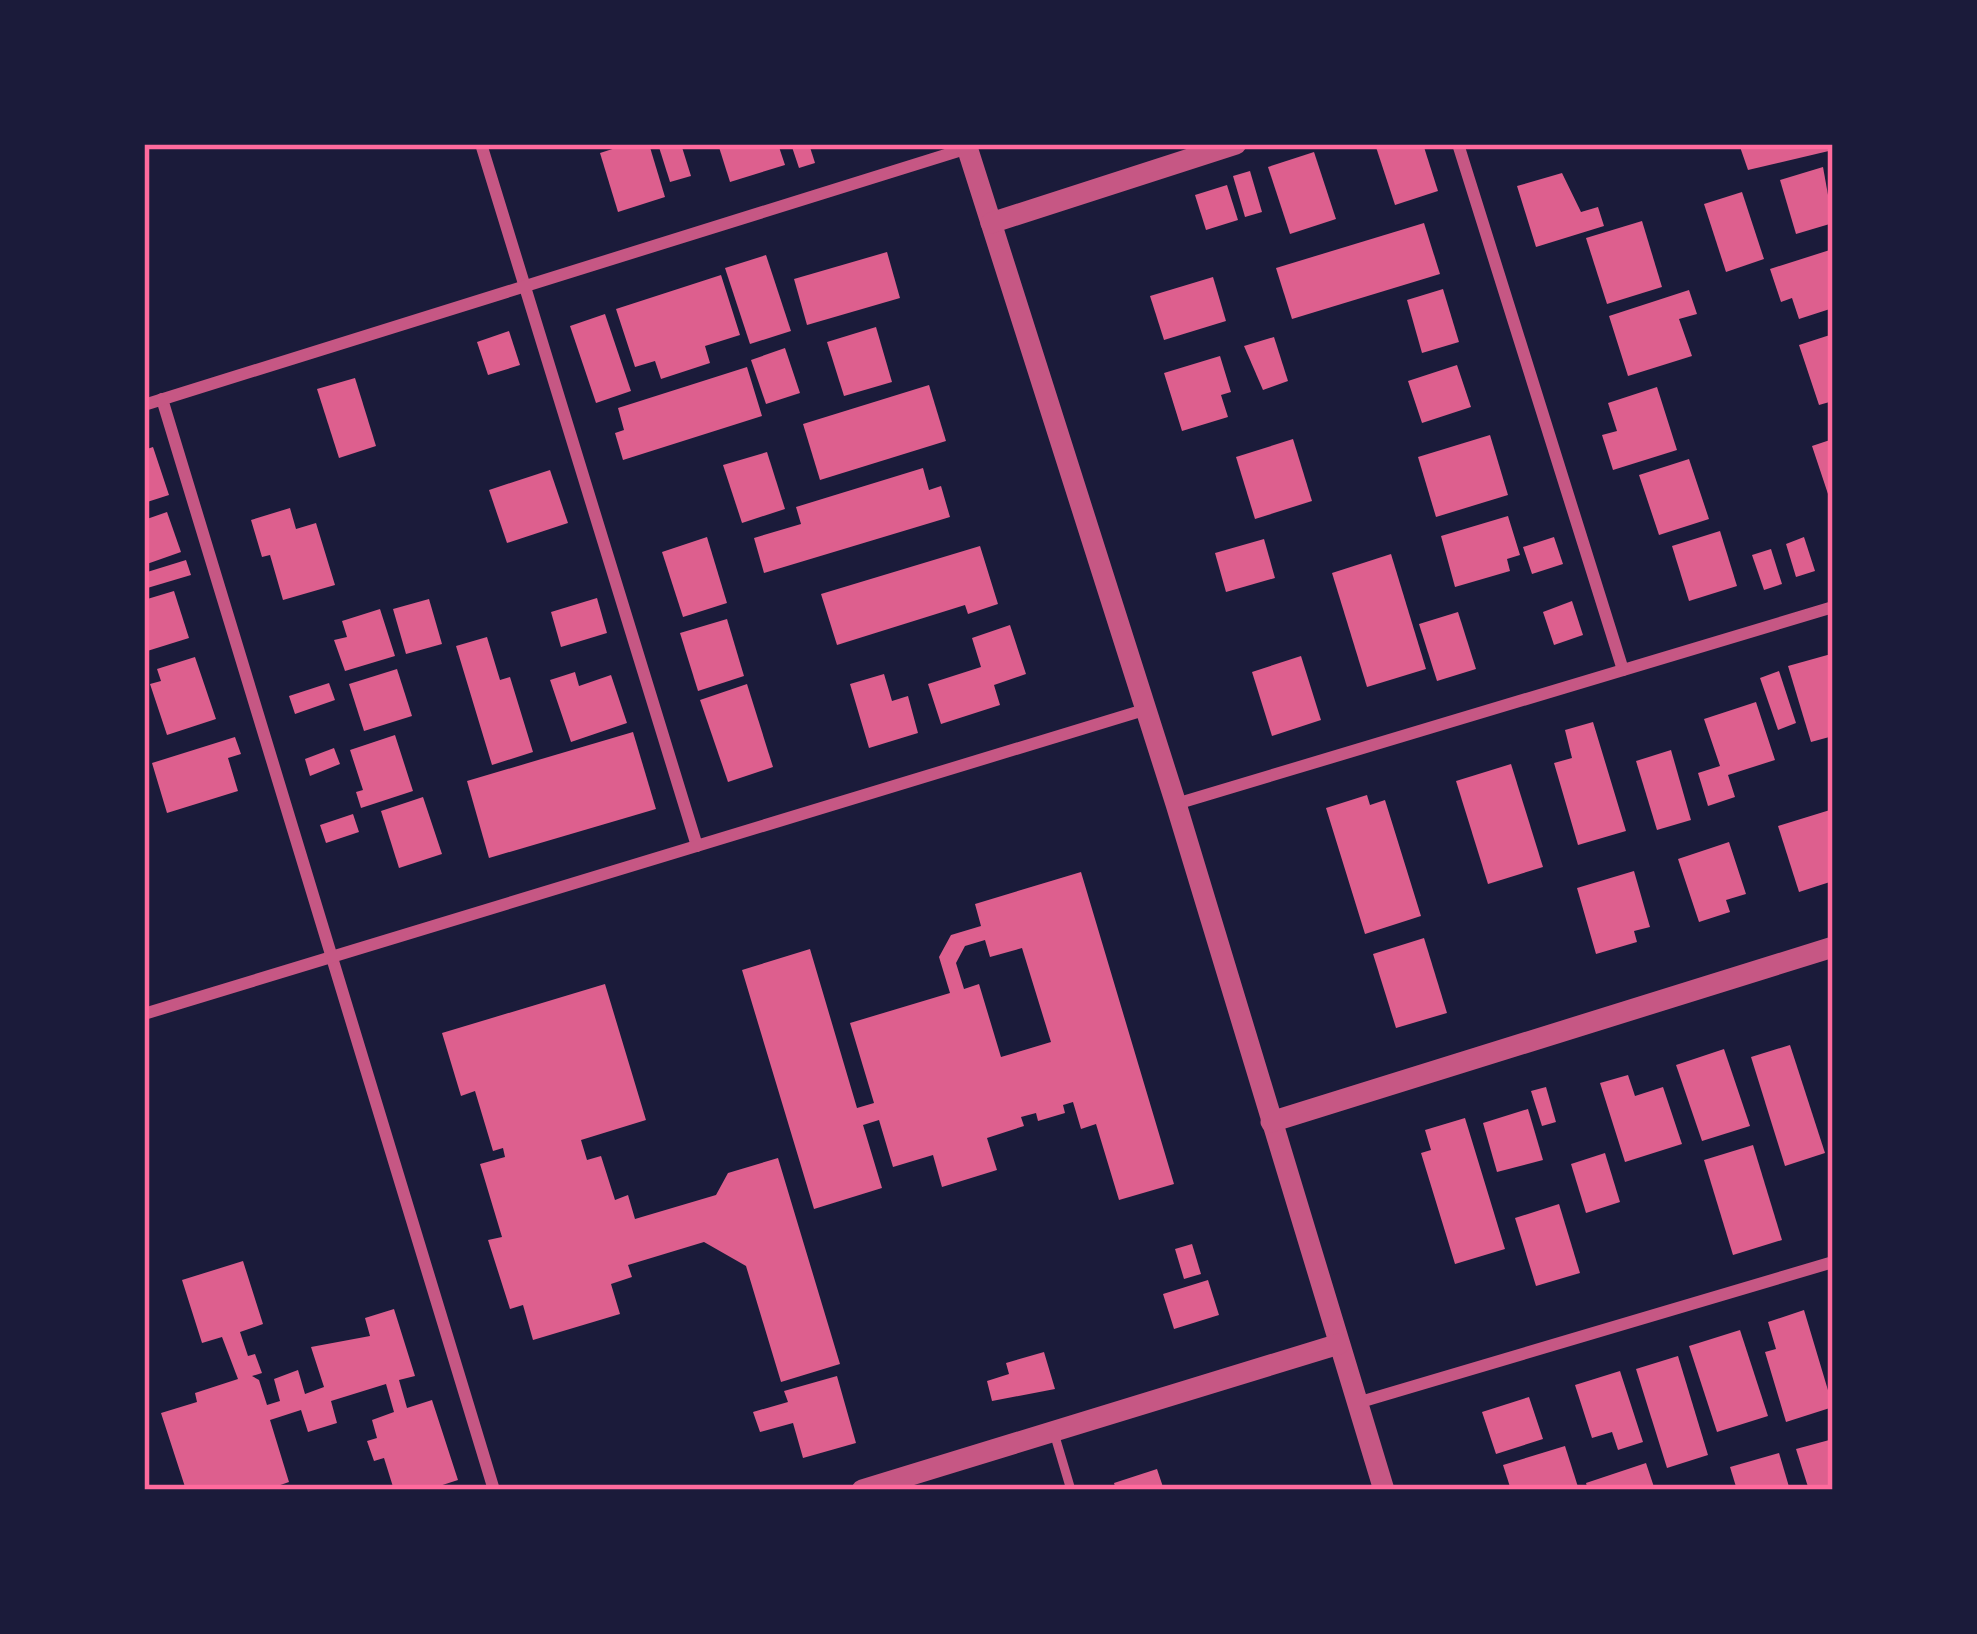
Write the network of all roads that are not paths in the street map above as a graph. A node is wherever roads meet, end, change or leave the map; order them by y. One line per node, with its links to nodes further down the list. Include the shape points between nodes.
1 (481, 144): 6 (street)
2 (1236, 144): 5 (street)
3 (1458, 144): 10 (street)
4 (967, 146): 5 (street); 6 (street)
5 (992, 223): 11 (street)
6 (524, 286): 7 (street); 13 (street)
7 (162, 399): 8 (street); 15 (street)
8 (144, 405)
9 (1833, 607): 10 (street)
10 (1623, 670): 12 (street)
11 (1144, 710): 12 (street); 13 (street)
12 (1176, 804): 17 (street)
13 (697, 846): 15 (street)
14 (1833, 947): 17 (street)
15 (332, 959): 16 (street); 22 (street)
16 (144, 1014)
17 (1271, 1122): 19 (street)
18 (1833, 1262): 20 (street)
19 (1339, 1344): 20 (street); 21 (street)
20 (1357, 1403): 25 (street)
21 (1054, 1433): 23 (street); 24 (lane)
22 (494, 1490)
23 (862, 1490)
24 (1071, 1490)
25 (1384, 1490)

